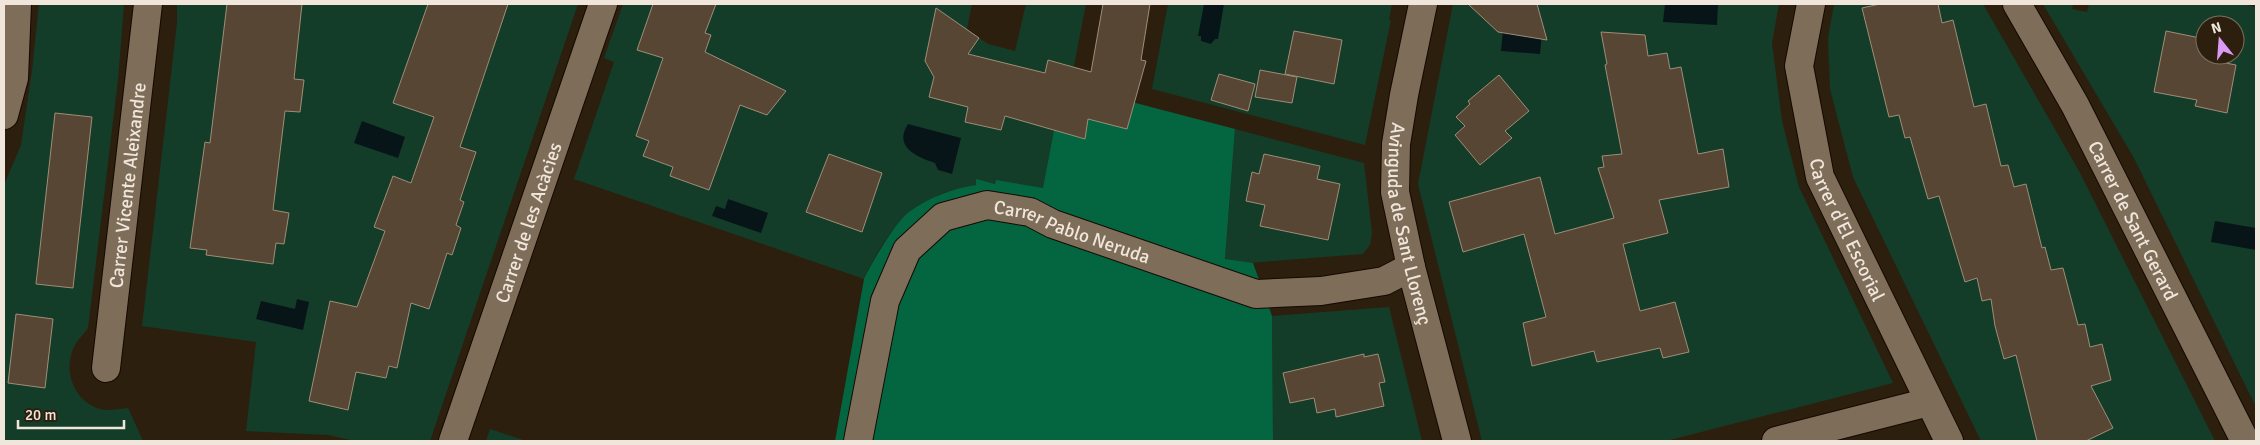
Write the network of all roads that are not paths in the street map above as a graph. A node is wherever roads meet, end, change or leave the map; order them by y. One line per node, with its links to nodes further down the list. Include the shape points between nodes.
1 (17, 4): 7 (street, via 14,78)
2 (148, 4): 9 (street, Carrer Vicente Aleixandre)
3 (603, 4): 11 (street, Carrer de les Acàcies)
4 (1423, 4): 8 (street, Avinguda de Sant Llorenç, via 1396,144 1395,192)
5 (1811, 4): 10 (street, Carrer d'El Escorial, via 1799,66 1820,177)
6 (2017, 4): 16 (street, Carrer de Sant Gerard, via 2075,105)
7 (4, 115)
8 (1411, 267): 12 (street, Carrer Pablo Neruda, via 1384,281 1321,291 1256,294 1053,224 1030,212 986,205 943,218 907,250 884,301); 13 (street, Avinguda de Sant Llorenç)
9 (106, 368)
10 (1930, 402): 14 (street); 15 (street, Carrer d'El Escorial)
11 (453, 441)
12 (858, 441)
13 (1457, 441)
14 (1776, 441)
15 (1948, 441)
16 (2245, 441)

